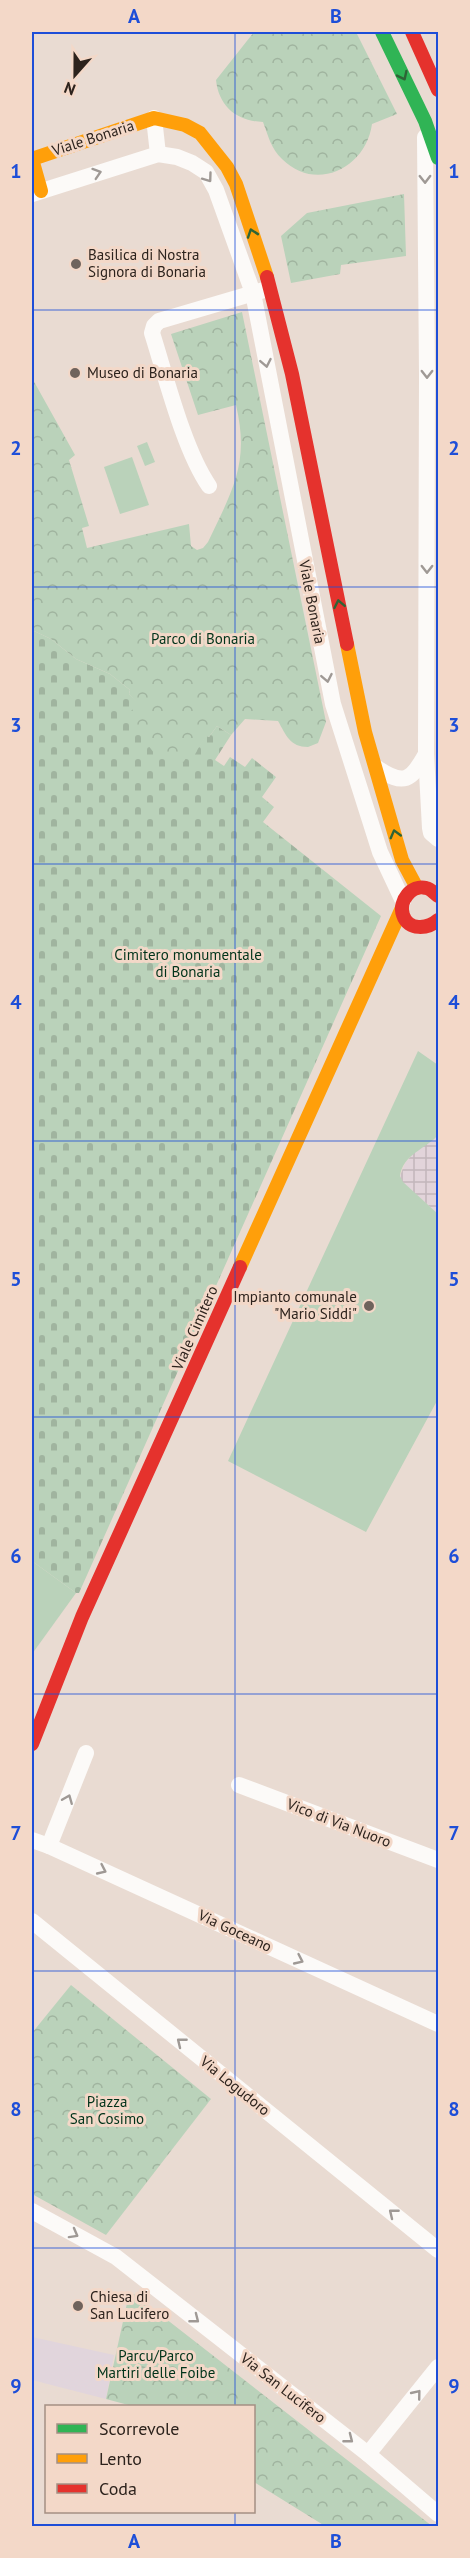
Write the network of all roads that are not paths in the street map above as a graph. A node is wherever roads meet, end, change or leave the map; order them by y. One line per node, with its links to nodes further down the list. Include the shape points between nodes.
1 (382, 32): 5 (main road, one-way to 5)
2 (412, 32): 3 (main road)
3 (438, 90)
4 (154, 118): 6 (street, Viale Bonaria); 8 (main road, Viale Bonaria, via 32,159); 9 (main road, Viale Bonaria, one-way to 4, via 236,184 224,162 200,133)
5 (425, 121): 7 (main road); 12 (street, one-way to 12)
6 (158, 154): 8 (street, Viale Bonaria, one-way to 6); 10 (street, Viale Bonaria, one-way to 10, via 177,157 206,172)
7 (438, 158)
8 (36, 193)
9 (271, 288): 10 (street); 13 (main road, Viale Bonaria, one-way to 9, via 365,732)
10 (253, 293): 11 (street, via 159,321 152,333 192,451); 18 (street, Viale Bonaria, one-way to 18, via 333,704 380,852)
11 (209, 486)
12 (426, 754): 13 (street, via 416,772 402,780); 14 (street, via 430,828)
13 (377, 768): 16 (main road, Viale Bonaria, one-way to 13, via 402,860)
14 (438, 839)
15 (434, 877): 16 (main road)
16 (420, 888): 17 (main road, via 432,890); 18 (main road, via 406,895)
17 (438, 896)
18 (404, 910): 19 (main road, via 418,927); 20 (main road, Viale Cimitero, via 82,1617)
19 (436, 925)
20 (32, 1744)
21 (86, 1752): 24 (street, one-way to 21)
22 (239, 1785): 25 (street, Vico di Via Nuoro)
23 (32, 1840): 24 (street, Via Goceano)
24 (49, 1846): 27 (street, Via Goceano, one-way to 27)
25 (438, 1860)
26 (32, 1921): 29 (street, Via Logudoro, one-way to 26)
27 (438, 2024)
28 (32, 2211): 31 (street, Via San Lucifero, one-way to 31, via 116,2257)
29 (438, 2250)
30 (438, 2367): 31 (street, one-way to 30)
31 (368, 2454): 32 (street, Via San Lucifero)
32 (438, 2514)

